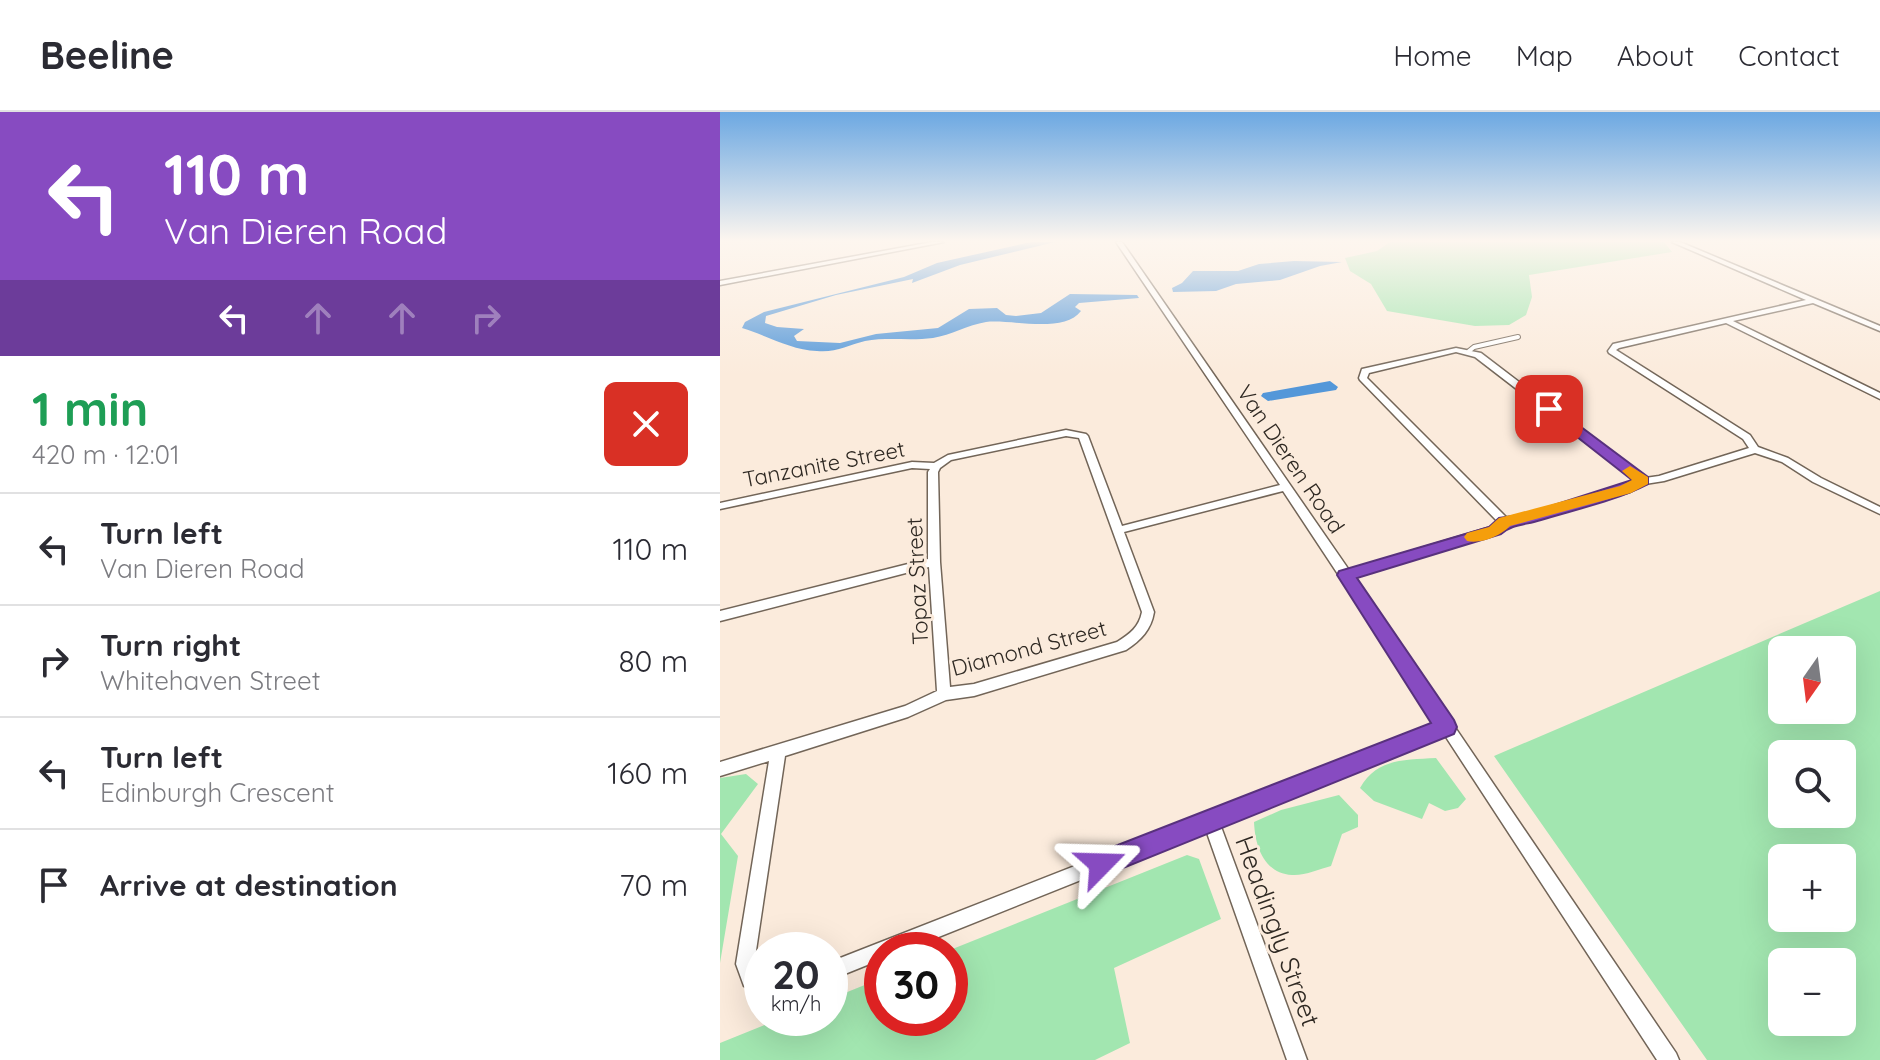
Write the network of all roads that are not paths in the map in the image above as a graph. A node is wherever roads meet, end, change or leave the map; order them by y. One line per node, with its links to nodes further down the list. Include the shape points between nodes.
1 (1149, 286): 12 (street, Van Dieren Road)
2 (1778, 286): 3 (street)
3 (1812, 301): 4 (street); 5 (street)
4 (1729, 322): 8 (street); 9 (street, via 1612,351 1747,437)
5 (1880, 329)
6 (1518, 337): 7 (lane)
7 (1469, 351): 11 (street); 15 (street, via 1371,368 1363,378)
8 (1880, 396)
9 (1754, 449): 11 (street); 14 (street)
10 (936, 466): 13 (street, Tanzanite Street, via 912,465); 16 (street, Diamond Street, via 948,458 1066,433 1083,436); 17 (street, Topaz Street)
11 (1643, 481): 15 (street)
12 (1285, 487): 16 (street); 18 (street, Van Dieren Road)
13 (720, 506)
14 (1880, 511)
15 (1505, 522): 18 (street, via 1495,530)
16 (1119, 530): 20 (street, Diamond Street, via 1148,612 1147,625 1135,638 974,690)
17 (934, 562): 19 (street); 20 (street, Topaz Street)
18 (1346, 575): 21 (street, Van Dieren Road)
19 (720, 616)
20 (944, 694): 22 (street, Diamond Street, via 908,711)
21 (1446, 727): 24 (street); 28 (street, Van Dieren Road)
22 (778, 751): 23 (street, Diamond Street); 25 (street)
23 (720, 769)
24 (1211, 821): 26 (street); 27 (street, Headingly Street)
25 (750, 932)
26 (928, 932)
27 (1297, 1060)
28 (1669, 1060)

